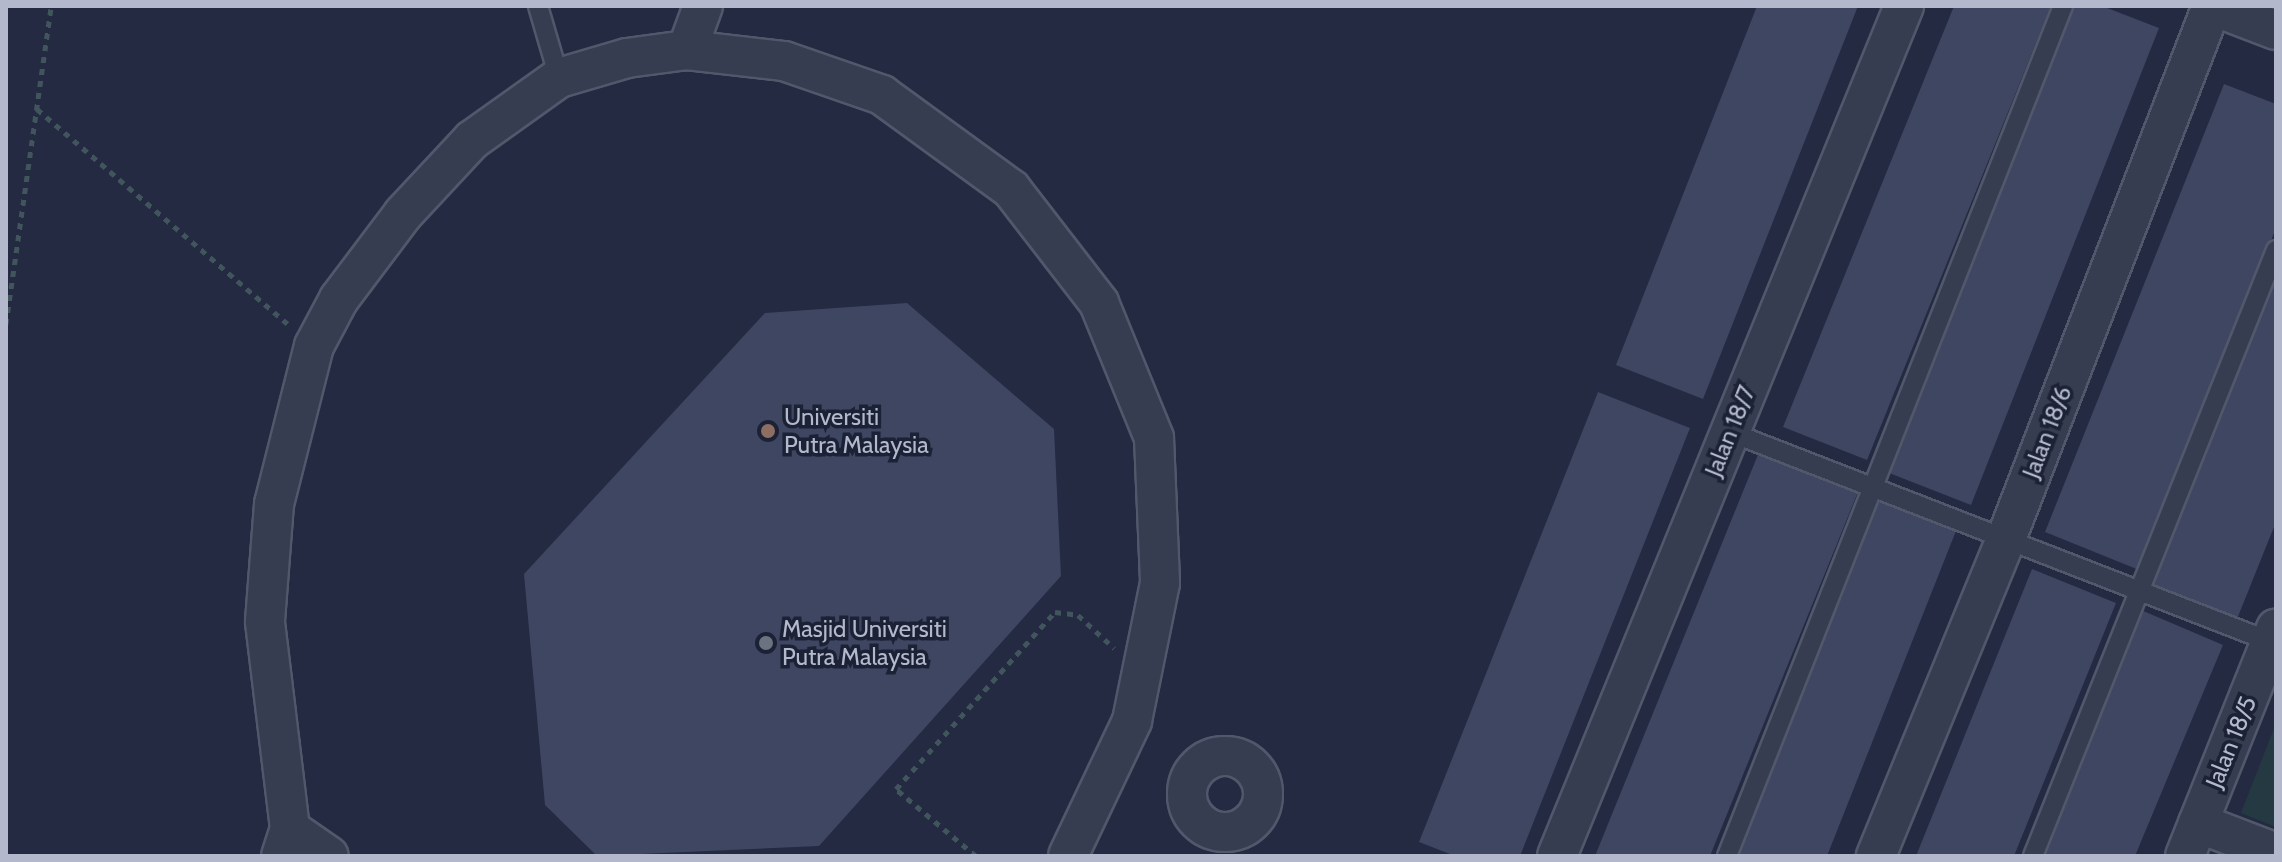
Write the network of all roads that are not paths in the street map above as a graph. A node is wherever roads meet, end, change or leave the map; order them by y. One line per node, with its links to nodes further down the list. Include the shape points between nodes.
1 (538, 6): 8 (lane)
2 (703, 6): 7 (street)
3 (1904, 6): 10 (street, Jalan 18/7)
4 (2063, 6): 11 (lane)
5 (2213, 6): 6 (street); 12 (street, Jalan 18/6)
6 (2276, 30)
7 (687, 50): 8 (street, via 627,58); 19 (street, via 784,61 882,95 1011,189 1099,303 1154,438 1160,583 1132,721)
8 (559, 78): 16 (street, via 472,140 422,193 339,299 314,346 274,504 265,621)
9 (2276, 250): 13 (lane)
10 (1730, 432): 11 (lane); 20 (street, Jalan 18/7)
11 (1870, 487): 12 (lane); 21 (lane)
12 (2006, 539): 13 (lane); 22 (street, Jalan 18/6)
13 (2140, 591): 14 (lane); 23 (lane)
14 (2273, 635): 15 (street, Jalan 18/5)
15 (2192, 840): 17 (street)
16 (286, 842): 18 (street)
17 (2276, 853)
18 (329, 856)
19 (1068, 856)
20 (1557, 856)
21 (1727, 856)
22 (1876, 856)
23 (2033, 856)

